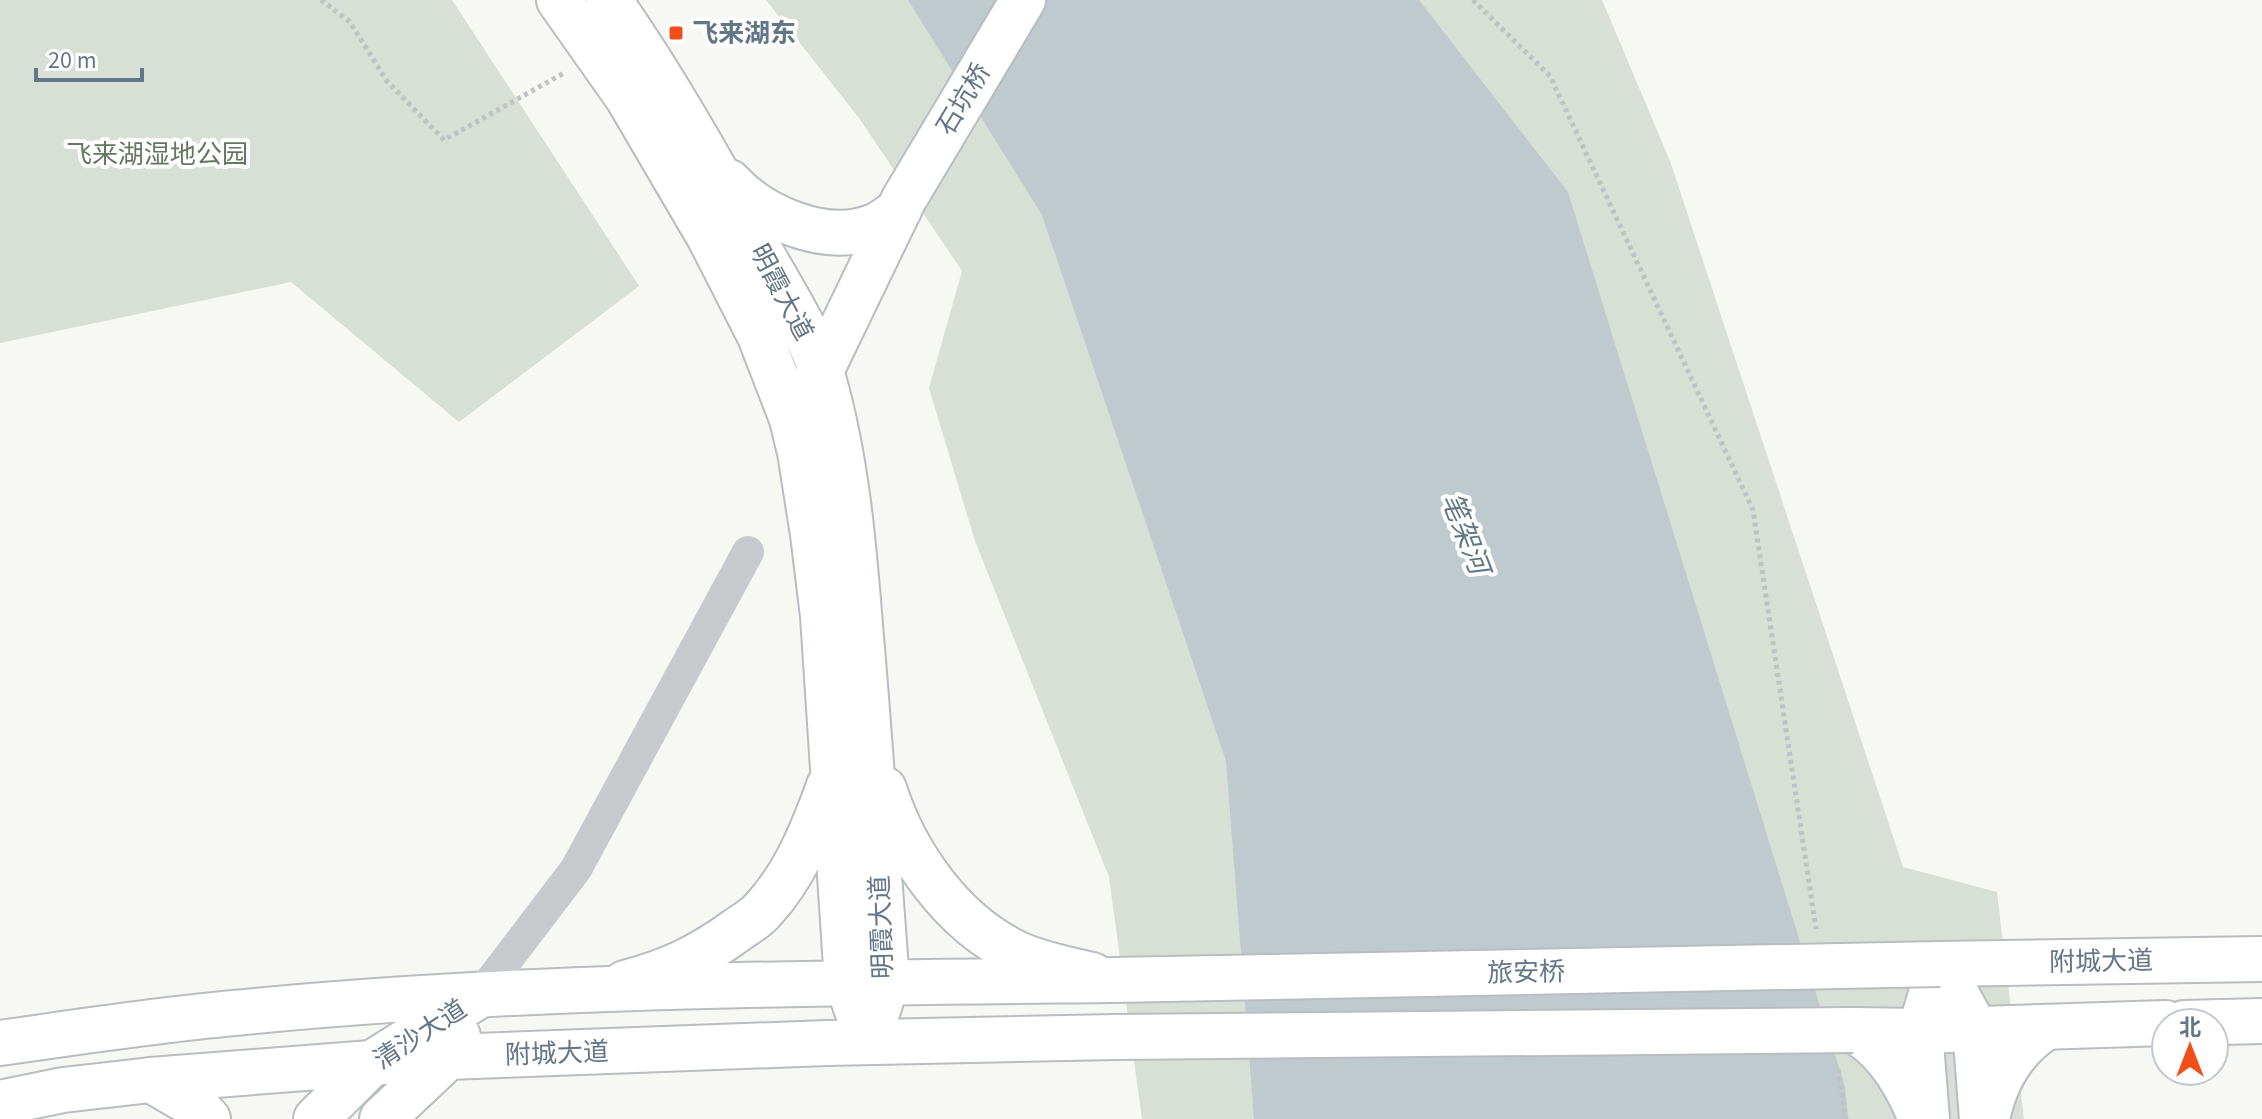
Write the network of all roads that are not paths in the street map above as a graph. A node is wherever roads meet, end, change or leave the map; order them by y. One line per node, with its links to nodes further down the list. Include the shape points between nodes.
1 (559, 0): 7 (main road, 明霞大道, via 628,98 710,238 760,336)
2 (609, 0): 4 (main road, 明霞大道)
3 (1023, 0): 5 (main road, 石坑桥)
4 (712, 164): 5 (main road, via 752,204 813,229 853,232 872,227); 6 (main road, 明霞大道)
5 (901, 205): 6 (main road, 石坑桥)
6 (821, 371): 7 (main road, 石坑桥); 9 (main road, 明霞大道, via 852,533)
7 (792, 419): 10 (main road, 明霞大道, via 823,616)
8 (748, 552): 16 (street, via 576,869)
9 (870, 741): 13 (main road, via 886,794 913,853 963,916 1017,953); 14 (main road, 明霞大道)
10 (832, 776): 14 (main road, 明霞大道); 15 (main road, via 795,865 760,913 685,964)
11 (2262, 959): 12 (main road, 附城大道)
12 (1940, 964): 13 (main road, 旅安桥, bridge); 21 (main road); 22 (main road)
13 (1113, 980): 14 (main road)
14 (867, 982): 15 (main road); 23 (main road, 明霞大道)
15 (605, 988): 16 (main road)
16 (480, 995): 24 (main road, via 235,1012); 26 (main road, 清沙大道); 27 (main road, 清沙大道)
17 (2262, 1021): 18 (main road)
18 (2230, 1022)
19 (2150, 1024): 20 (main road)
20 (2047, 1027): 21 (main road); 35 (main road, via 2032,1036 2008,1065)
21 (1975, 1028): 22 (main road); 35 (main road)
22 (1920, 1031): 25 (main road); 34 (main road)
23 (868, 1041): 25 (main road, 附城大道, bridge, via 1116,1037); 26 (main road, 附城大道)
24 (0, 1043)
25 (1845, 1044): 33 (main road, via 1873,1043 1891,1064)
26 (448, 1057): 27 (main road, 附城大道); 32 (main road, 清沙大道)
27 (372, 1063): 28 (main road, 附城大道); 31 (main road, 清沙大道)
28 (151, 1080): 29 (main road, 附城大道); 30 (main road)
29 (0, 1103)
30 (208, 1119)
31 (316, 1119)
32 (382, 1119)
33 (1921, 1119)
34 (1927, 1119)
35 (1985, 1119)

